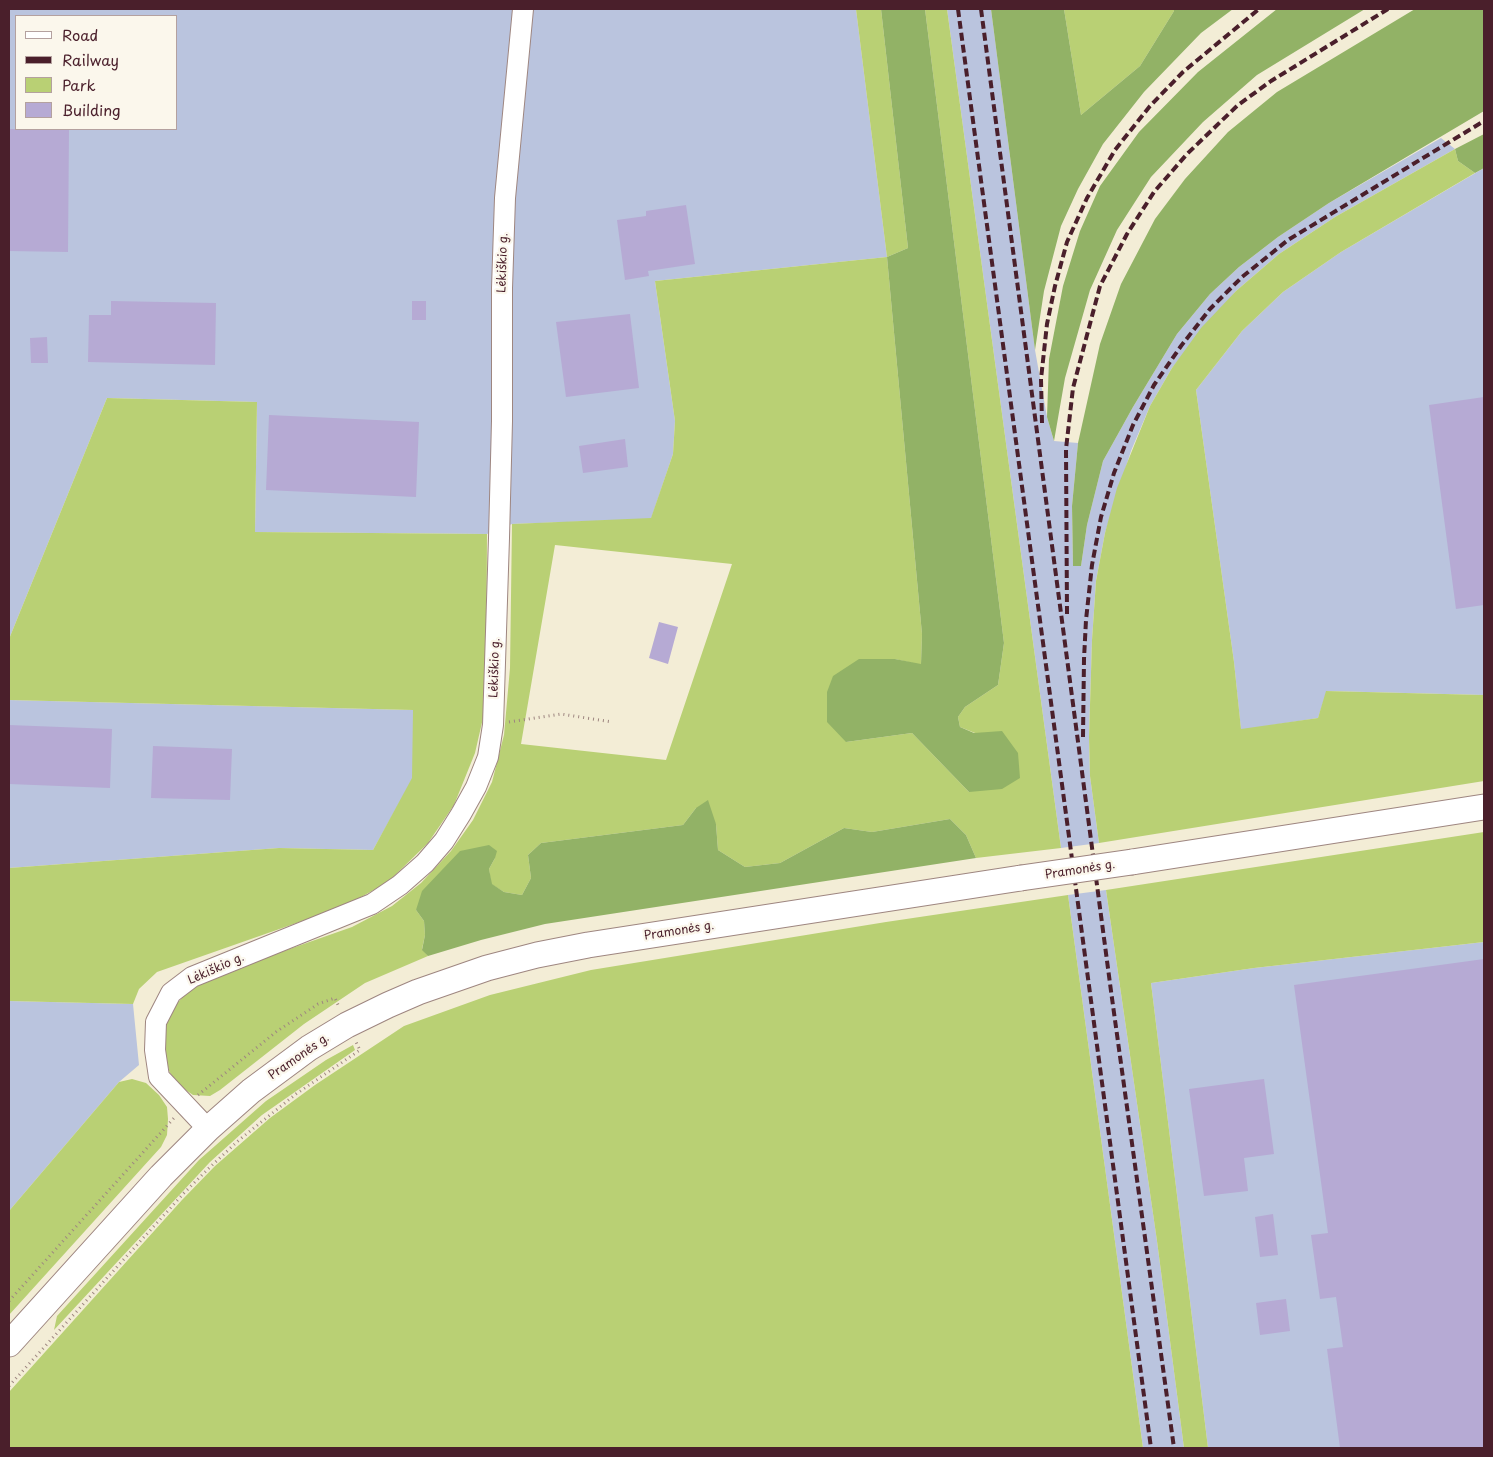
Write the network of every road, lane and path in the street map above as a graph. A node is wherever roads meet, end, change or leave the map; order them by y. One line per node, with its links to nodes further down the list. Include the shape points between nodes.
1 (523, 9): 3 (street, Lėkiškio g., via 505,198)
2 (612, 722): 3 (path, via 561,714)
3 (493, 725): 6 (street, Lėkiškio g., via 488,757 461,814 444,841 400,885 372,904 192,977 171,993 156,1022 154,1050 159,1077)
4 (1484, 807): 5 (main road, Pramonės g., bridge, via 588,945 487,968 436,985)
5 (347, 1025): 6 (main road, Pramonės g., via 281,1068); 8 (path, via 360,1050 296,1094 209,1168)
6 (208, 1129): 7 (main road, Pramonės g., via 161,1176)
7 (9, 1344)
8 (9, 1386)

